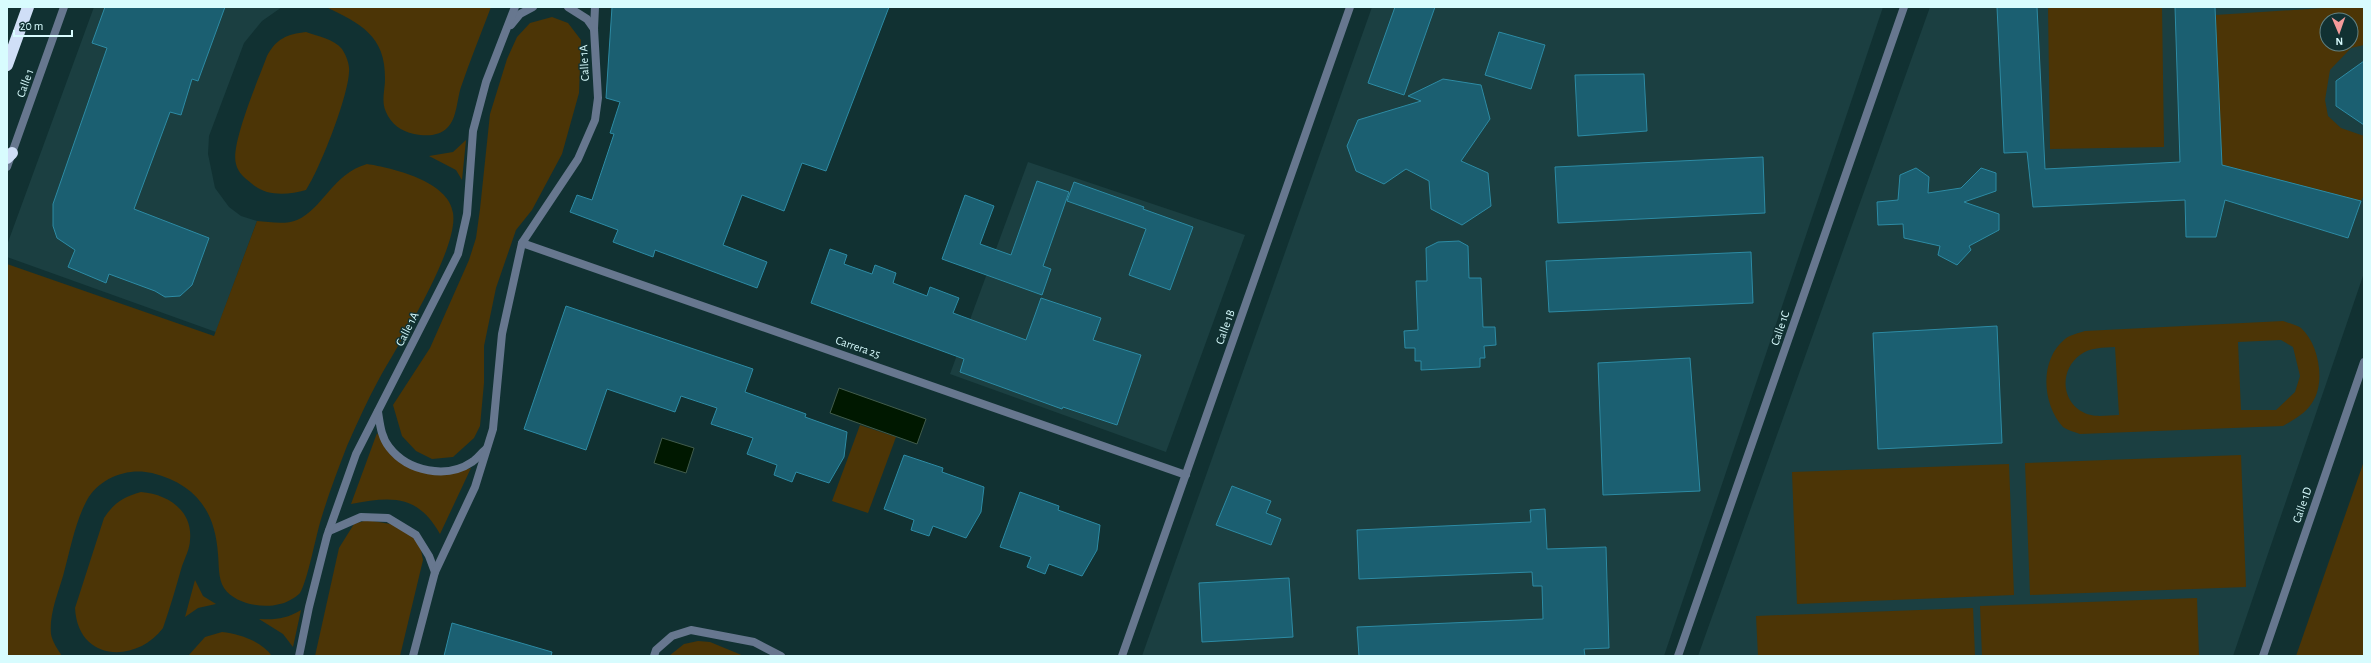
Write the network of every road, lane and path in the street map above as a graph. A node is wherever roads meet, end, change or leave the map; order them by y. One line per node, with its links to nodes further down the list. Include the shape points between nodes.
1 (28, 7): 11 (highway)
2 (64, 7): 12 (street, Calle 1)
3 (515, 7): 9 (street, Calle 1A)
4 (533, 7): 9 (street, via 520,14)
5 (568, 7): 10 (street, via 577,11)
6 (595, 7): 10 (street, Calle 1A)
7 (1350, 7): 18 (street, Calle 1B)
8 (1904, 7): 26 (street, Calle 1C)
9 (509, 26): 16 (street, Calle 1A, via 486,82 473,131 467,214 458,254)
10 (594, 29): 14 (street, Calle 1A, via 598,98 595,120 578,159)
11 (7, 64)
12 (10, 156): 13 (street, Calle 1)
13 (7, 167)
14 (522, 243): 17 (street, Calle 1A, via 502,334 493,429); 18 (street, Carrera 25)
15 (2364, 362): 27 (street, Calle 1D)
16 (378, 411): 17 (street, via 380,429 389,447 404,460 420,468 439,473 456,470 473,462); 19 (street, Calle 1A, via 356,454)
17 (487, 448): 20 (street, Calle 1A, via 475,487)
18 (1186, 475): 25 (street, Calle 1B)
19 (329, 531): 20 (street, via 362,517 388,518 416,535); 21 (street, Calle 1A)
20 (435, 572): 22 (street, Calle 1A)
21 (299, 656)
22 (412, 656)
23 (654, 656): 24 (street, via 656,650 672,636 691,630 754,642)
24 (781, 656)
25 (1122, 656)
26 (1678, 656)
27 (2263, 656)

